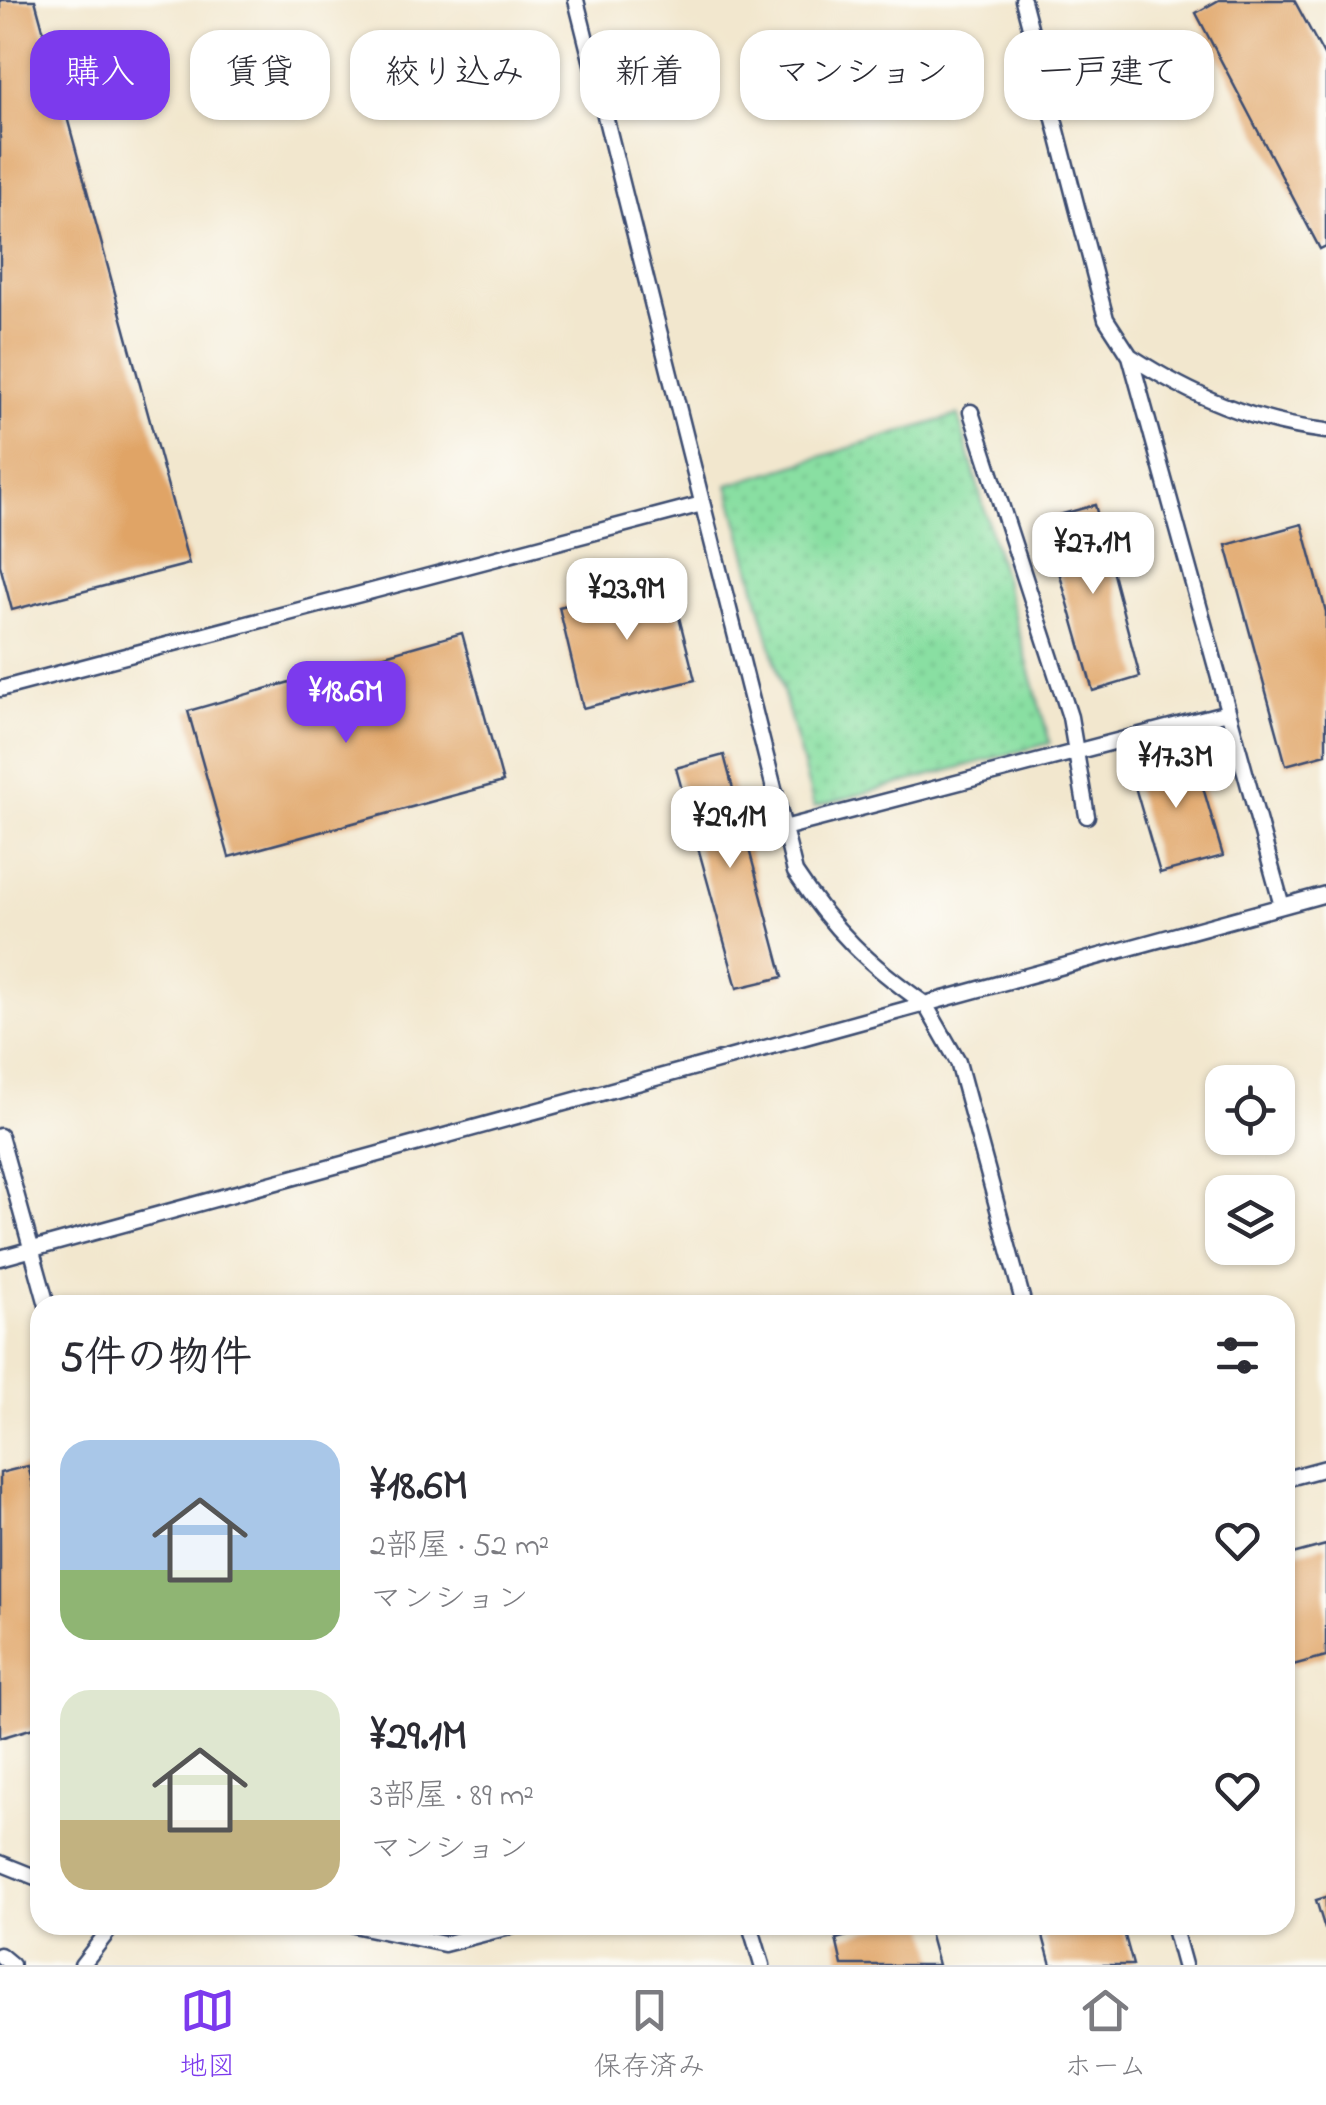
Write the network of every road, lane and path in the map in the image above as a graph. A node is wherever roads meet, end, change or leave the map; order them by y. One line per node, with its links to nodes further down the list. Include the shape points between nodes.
1 (576, 0): 6 (lane)
2 (1023, 0): 3 (lane, via 1106,319)
3 (1130, 356): 5 (lane, via 1188,393 1273,424); 8 (lane)
4 (971, 412): 9 (lane)
5 (1326, 430)
6 (702, 504): 7 (lane); 11 (lane)
7 (0, 689)
8 (1228, 712): 9 (lane); 13 (lane)
9 (1078, 751): 10 (lane); 11 (lane)
10 (1086, 816)
11 (784, 828): 14 (lane, via 795,872 828,922 873,967)
12 (1326, 894): 13 (lane)
13 (1282, 906): 14 (lane)
14 (925, 1004): 16 (lane); 19 (lane, via 958,1062)
15 (0, 1136): 16 (lane)
16 (32, 1250): 17 (lane); 18 (lane)
17 (0, 1258)
18 (44, 1295)
19 (1021, 1295)
20 (1326, 1468): 21 (lane)
21 (1295, 1476)
22 (0, 1863): 23 (lane)
23 (30, 1875)
24 (104, 1935): 31 (lane)
25 (401, 1935): 26 (lane, via 444,1944)
26 (479, 1935)
27 (753, 1935): 32 (lane)
28 (1175, 1935): 33 (lane)
29 (0, 1955): 30 (lane)
30 (12, 1965)
31 (82, 1965)
32 (762, 1965)
33 (1184, 1965)

